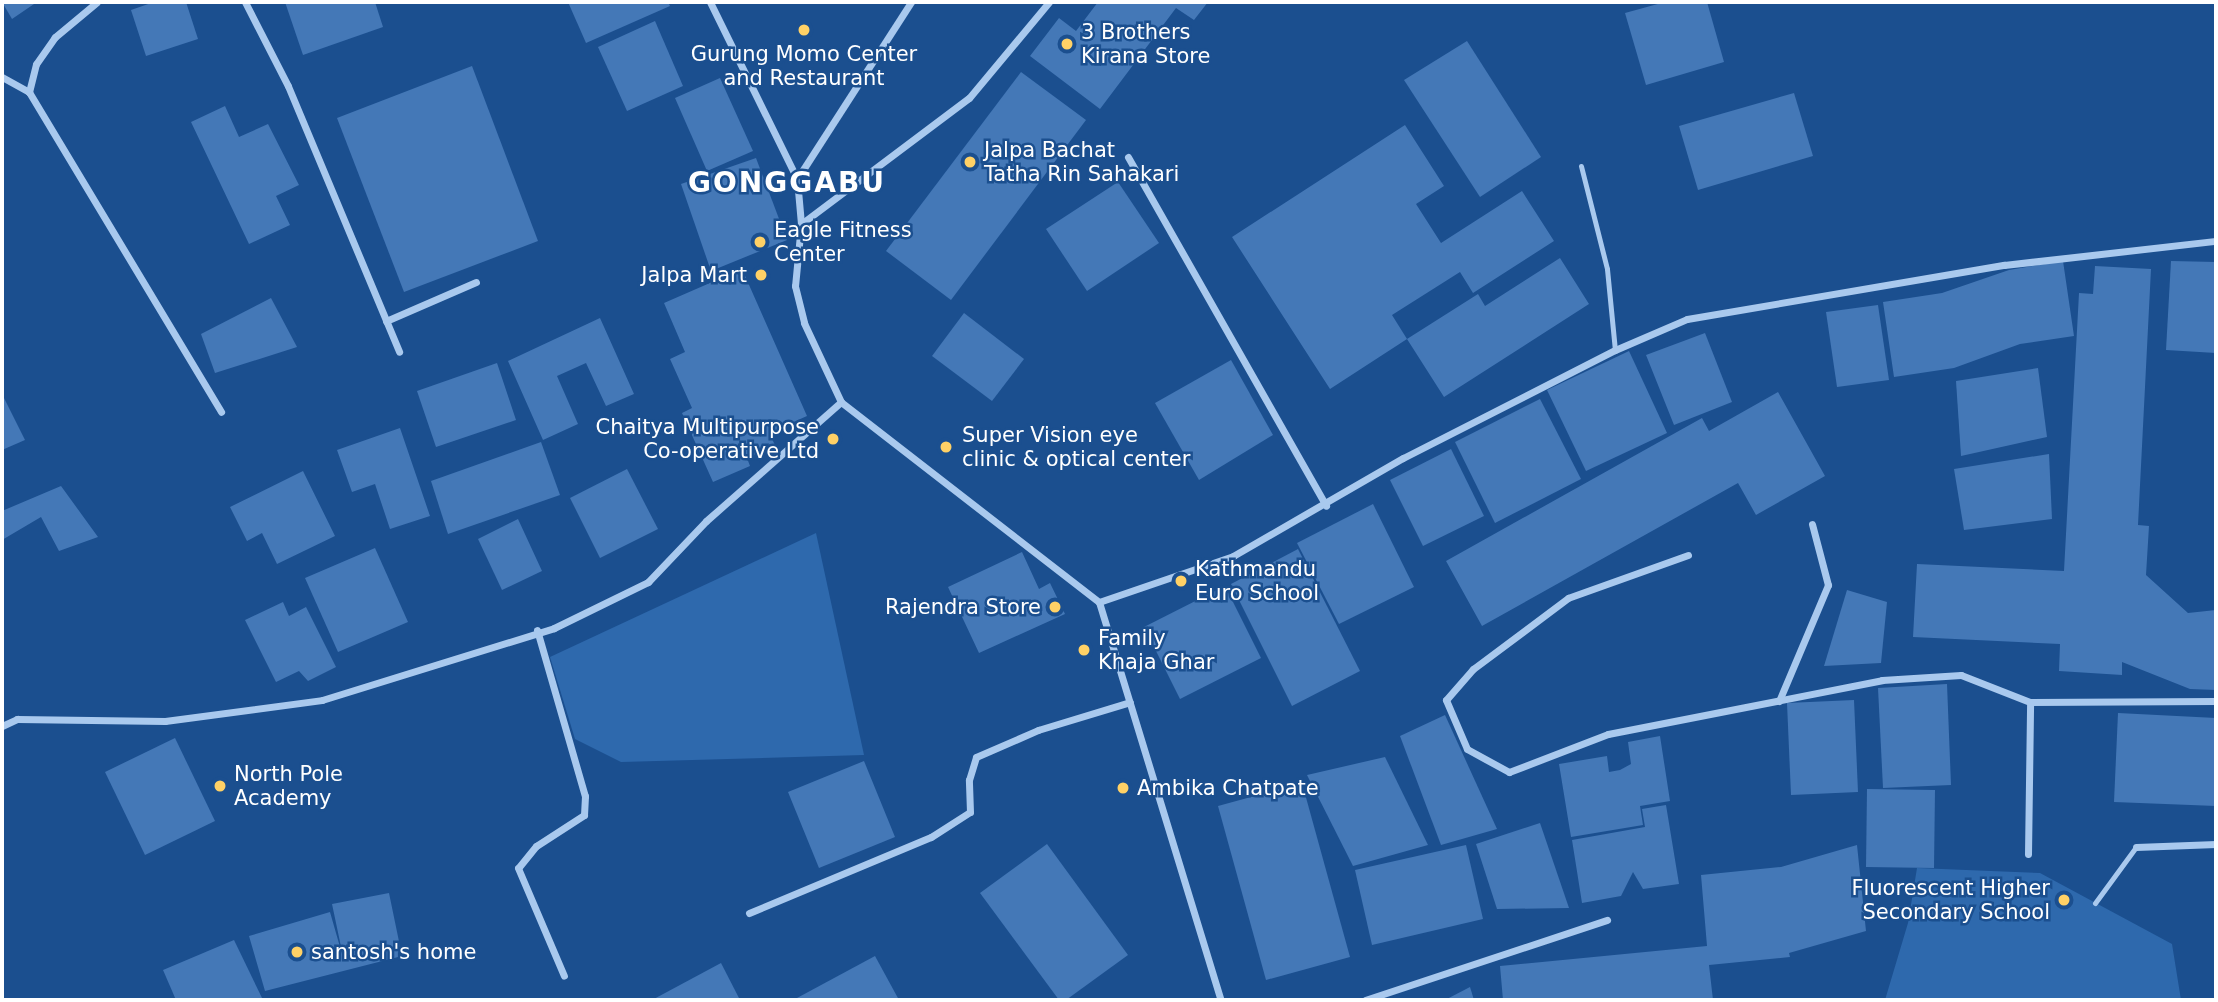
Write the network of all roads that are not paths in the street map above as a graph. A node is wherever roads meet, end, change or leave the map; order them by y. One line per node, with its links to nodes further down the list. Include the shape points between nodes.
1 (97, 2): 7 (street, via 55,37 37,64)
2 (245, 2): 14 (street, via 288,86)
3 (710, 2): 10 (street)
4 (911, 2): 10 (street)
5 (1049, 2): 11 (street, via 969,98)
6 (2, 77): 7 (street)
7 (29, 92): 18 (street)
8 (1128, 157): 19 (street)
9 (1581, 166): 15 (lane, via 1607,269)
10 (797, 178): 11 (street)
11 (801, 223): 17 (street, via 795,286 803,323)
12 (2216, 241): 15 (street, via 2004,265 1687,319)
13 (476, 282): 14 (street)
14 (386, 321): 16 (street)
15 (1615, 350): 19 (street, via 1403,458)
16 (399, 352)
17 (841, 402): 22 (street); 23 (street, via 706,521 648,582 554,628)
18 (220, 412)
19 (1326, 506): 22 (street, via 1233,556)
20 (1812, 524): 24 (street, via 1828,585)
21 (1688, 555): 24 (street, via 1568,598 1473,669 1446,700 1467,749 1509,772 1608,734)
22 (1099, 602): 26 (street)
23 (537, 630): 28 (street, via 322,700 165,721 17,719); 35 (street, via 585,796 584,815 536,846 518,868)
24 (1779, 701): 27 (street, via 1882,680 1961,675)
25 (2216, 701): 27 (street)
26 (1130, 702): 33 (street, via 1038,730 976,757 969,780 970,812 931,837); 36 (street)
27 (2030, 702): 31 (street)
28 (2, 726)
29 (2216, 844): 30 (street)
30 (2136, 847): 32 (lane)
31 (2028, 854)
32 (2095, 903)
33 (749, 913)
34 (1607, 920): 37 (street)
35 (564, 976)
36 (1221, 1000)
37 (1365, 1000)

